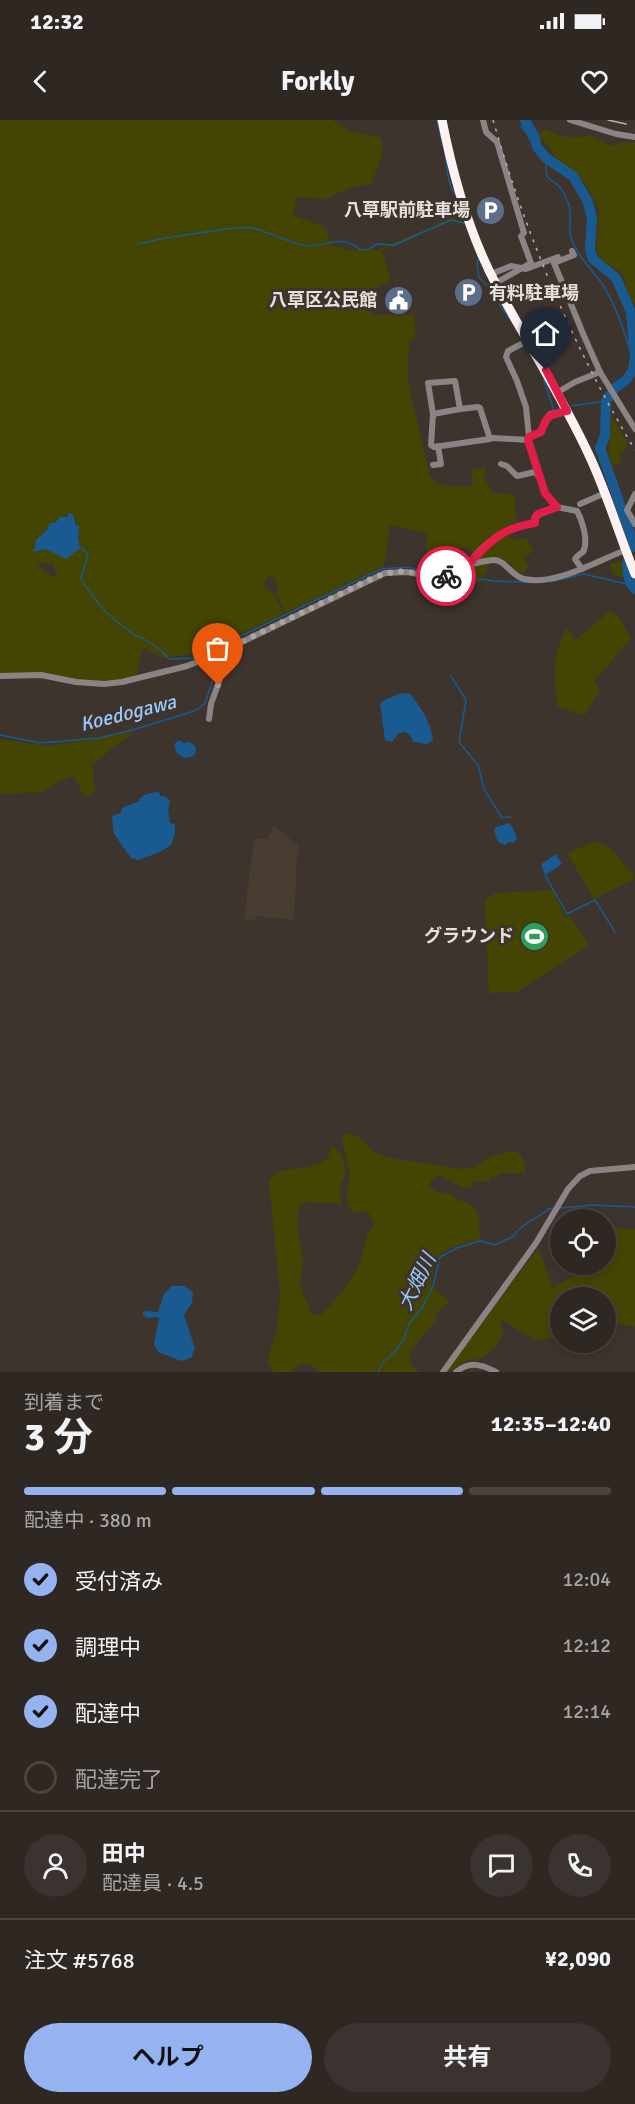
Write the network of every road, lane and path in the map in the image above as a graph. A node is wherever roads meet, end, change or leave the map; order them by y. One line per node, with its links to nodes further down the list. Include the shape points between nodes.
1 (442, 120): 6 (highway, via 453,172)
2 (483, 120): 5 (street, via 486,132 498,142 524,233 521,236 531,263)
3 (570, 120): 4 (street)
4 (635, 137)
5 (520, 268): 6 (street, via 511,266); 7 (street); 9 (street, via 572,251 574,255 554,263)
6 (491, 274): 8 (highway)
7 (501, 280)
8 (526, 342): 10 (highway); 15 (street, via 508,351 506,357 526,407)
9 (600, 372): 10 (street); 14 (street)
10 (558, 392): 12 (highway)
11 (460, 409): 13 (street); 13 (street, via 455,381 428,383); 16 (street, via 480,408)
12 (567, 411): 15 (street, via 550,414 541,432); 21 (highway)
13 (433, 414): 17 (street, via 431,445)
14 (635, 429)
15 (528, 438): 16 (street); 20 (street)
16 (490, 440): 17 (street)
17 (438, 446): 19 (street, via 441,464)
18 (501, 464): 20 (street, via 517,476 535,472)
19 (432, 465)
20 (541, 480): 24 (street, via 545,493)
21 (605, 493): 23 (street); 25 (highway)
22 (635, 494): 25 (street, via 627,510)
23 (580, 504)
24 (557, 507): 28 (street, via 538,514 535,523 513,528 491,540); 29 (street, via 577,511 579,515 585,545 575,559)
25 (628, 523): 26 (highway)
26 (626, 550): 27 (highway); 29 (street)
27 (634, 566)
28 (466, 567): 29 (street, via 497,560 522,579 533,580 566,576); 30 (street, via 445,577 385,573)
29 (582, 569)
30 (229, 648): 31 (street, via 187,666 112,684 41,675); 32 (street)
31 (0, 676)
32 (209, 719)
33 (635, 1167): 34 (street, via 590,1171 580,1176)
34 (443, 1372)
35 (456, 1372): 36 (street, via 477,1364)
36 (496, 1372)

